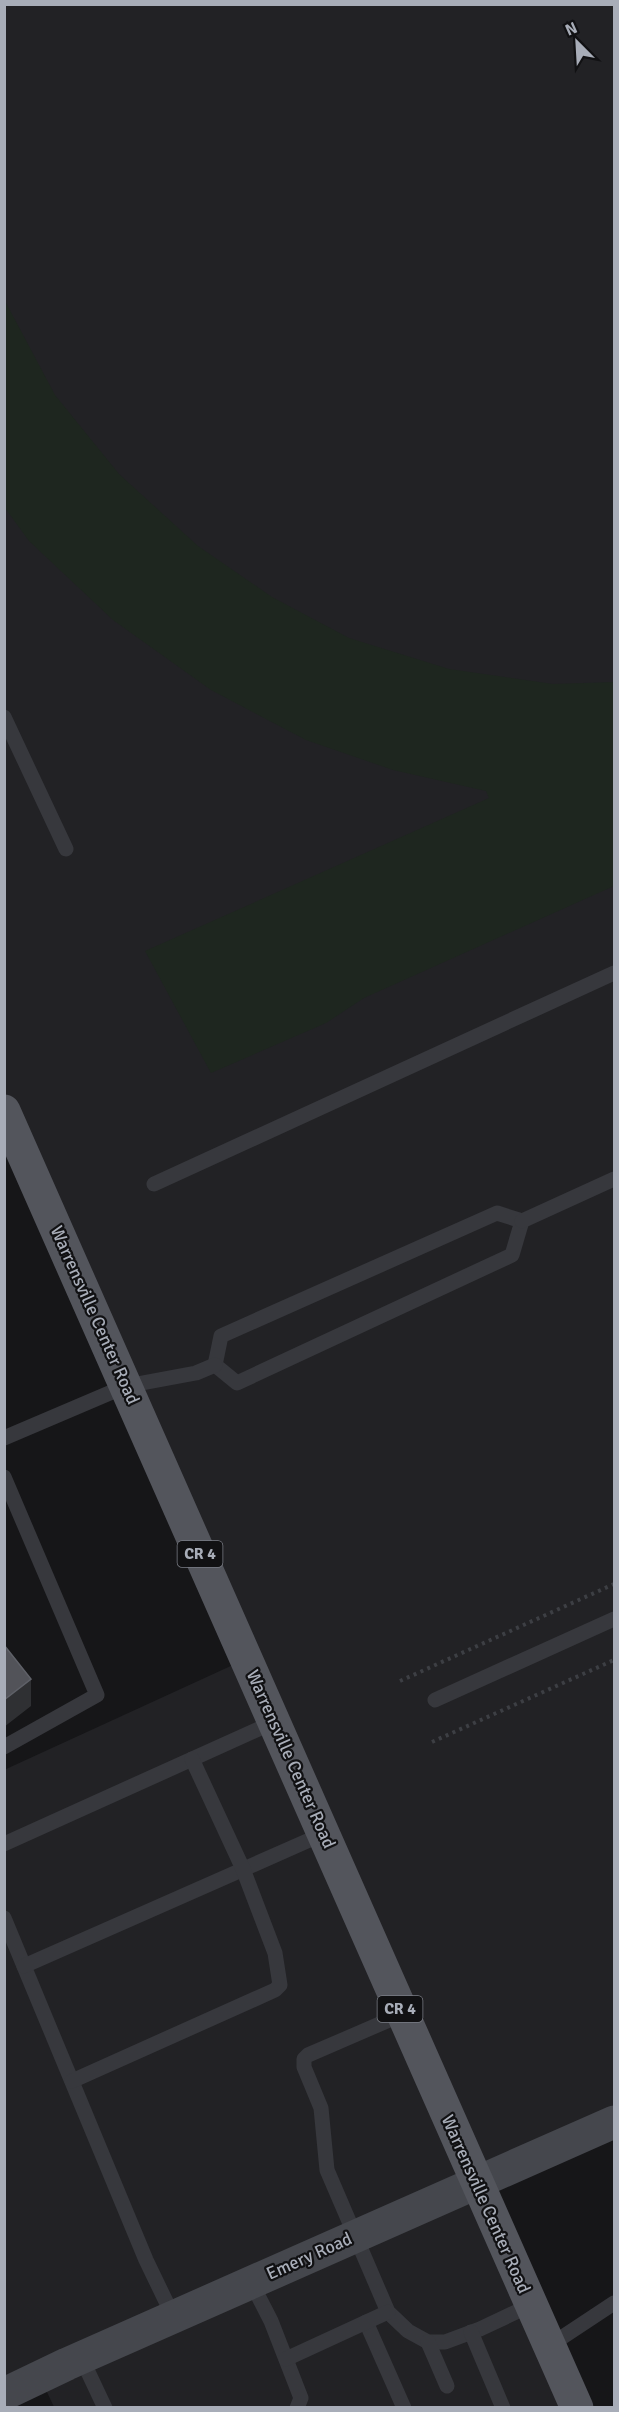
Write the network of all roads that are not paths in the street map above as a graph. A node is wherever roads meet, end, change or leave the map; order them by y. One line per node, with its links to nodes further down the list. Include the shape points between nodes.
1 (4, 717): 2 (lane)
2 (66, 849)
3 (615, 973): 6 (lane)
4 (4, 1111): 9 (main road, Warrensville Center Road / CR 4)
5 (615, 1179): 7 (lane)
6 (154, 1184)
7 (522, 1221): 8 (lane, via 497,1213 222,1336); 8 (lane, via 512,1256 237,1383)
8 (215, 1365): 9 (lane, via 196,1373)
9 (126, 1386): 10 (lane); 14 (main road, Warrensville Center Road / CR 4)
10 (4, 1438)
11 (4, 1478): 15 (lane, via 97,1695)
12 (615, 1619): 13 (lane)
13 (435, 1700)
14 (274, 1722): 16 (lane); 17 (main road, Warrensville Center Road / CR 4)
15 (4, 1747)
16 (192, 1759): 18 (lane); 19 (lane)
17 (323, 1834): 19 (lane); 22 (main road, Warrensville Center Road / CR 4)
18 (4, 1844)
19 (243, 1869): 21 (lane); 23 (lane, via 275,1953 280,1985)
20 (4, 1918): 21 (lane)
21 (24, 1966): 23 (lane)
22 (402, 2014): 25 (main road, Warrensville Center Road / CR 4); 26 (lane, via 304,2059 321,2108 327,2170)
23 (72, 2081): 31 (lane)
24 (615, 2122): 25 (street, Emery Road)
25 (477, 2183): 26 (street, Emery Road); 29 (main road, Warrensville Center Road / CR 4)
26 (354, 2236): 27 (street, Emery Road); 30 (lane)
27 (250, 2282): 31 (street, Emery Road); 37 (lane)
28 (615, 2303): 35 (lane)
29 (531, 2305): 33 (lane); 35 (main road, Warrensville Center Road / CR 4)
30 (388, 2312): 32 (lane); 34 (lane, via 408,2331)
31 (173, 2316): 36 (street, Emery Road)
32 (366, 2322): 37 (lane); 42 (lane)
33 (471, 2332): 34 (lane, via 445,2342); 43 (lane)
34 (428, 2342): 38 (lane)
35 (549, 2346): 44 (main road, Warrensville Center Road / CR 4)
36 (81, 2357): 39 (street, Emery Road); 40 (lane)
37 (286, 2359): 41 (lane, via 301,2398)
38 (447, 2386)
39 (4, 2394)
40 (105, 2408)
41 (297, 2408)
42 (404, 2408)
43 (503, 2408)
44 (577, 2408)

